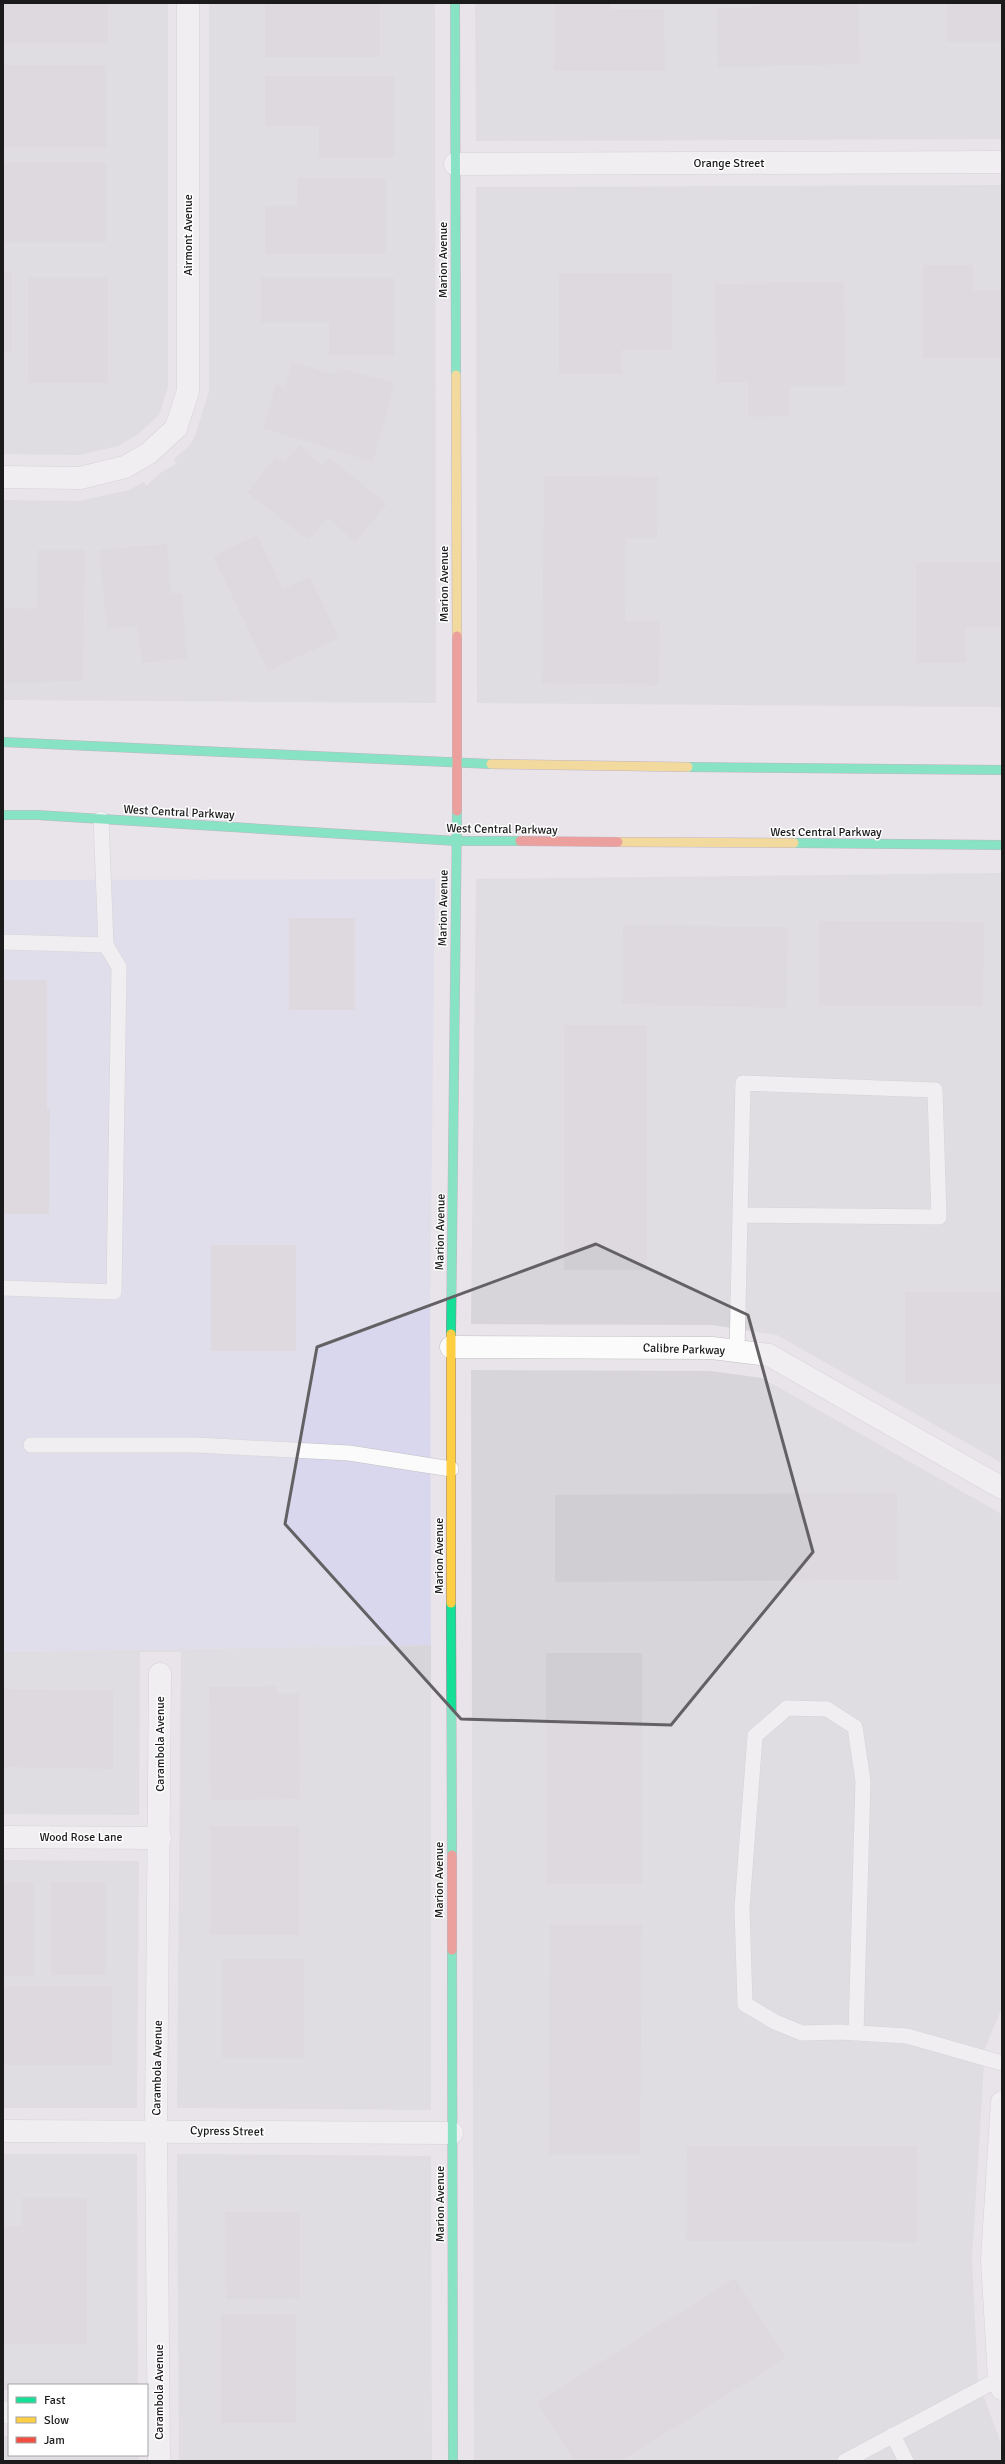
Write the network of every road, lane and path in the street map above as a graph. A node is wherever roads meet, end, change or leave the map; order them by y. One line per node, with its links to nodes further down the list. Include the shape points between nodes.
1 (188, 3): 5 (street, Airmont Avenue, via 188,391 176,428 149,454 125,467 80,478)
2 (455, 3): 4 (street, Marion Avenue)
3 (1002, 162): 4 (street, Orange Street)
4 (455, 164): 7 (street, Marion Avenue)
5 (3, 477)
6 (3, 742): 7 (street)
7 (457, 764): 8 (street); 11 (street, Marion Avenue)
8 (1002, 770)
9 (3, 815): 10 (street, West Central Parkway)
10 (101, 819): 11 (street, West Central Parkway); 14 (lane)
11 (456, 840): 12 (street, West Central Parkway); 17 (street, Marion Avenue)
12 (1002, 845)
13 (3, 942): 14 (lane)
14 (106, 944): 16 (lane, via 119,967 114,1292)
15 (740, 1215): 15 (lane, via 743,1083 935,1090 939,1217); 18 (lane)
16 (3, 1288)
17 (451, 1347): 18 (street, Calibre Parkway, via 712,1348); 20 (street, Marion Avenue)
18 (737, 1351): 21 (street, Calibre Parkway, via 769,1355)
19 (32, 1445): 20 (lane, via 196,1445 349,1453)
20 (451, 1469): 30 (street, Marion Avenue)
21 (1002, 1488)
22 (160, 1674): 24 (street, Carambola Avenue)
23 (3, 1837): 24 (street, Wood Rose Lane)
24 (160, 1838): 29 (street, Carambola Avenue)
25 (856, 2033): 25 (lane, via 802,2033 775,2022 746,2004 742,1908 755,1736 787,1708 827,1709 855,1727 863,1781); 26 (lane, via 908,2036)
26 (1002, 2063)
27 (1002, 2102): 31 (street, via 992,2260)
28 (3, 2131): 29 (street, Cypress Street)
29 (156, 2131): 30 (street, Cypress Street); 32 (street, Carambola Avenue)
30 (452, 2133): 35 (street, Marion Avenue)
31 (1000, 2384): 33 (lane)
32 (153, 2414): 34 (street, Carambola Avenue)
33 (893, 2435): 36 (lane); 37 (lane)
34 (159, 2461)
35 (453, 2461)
36 (845, 2461)
37 (906, 2461)

